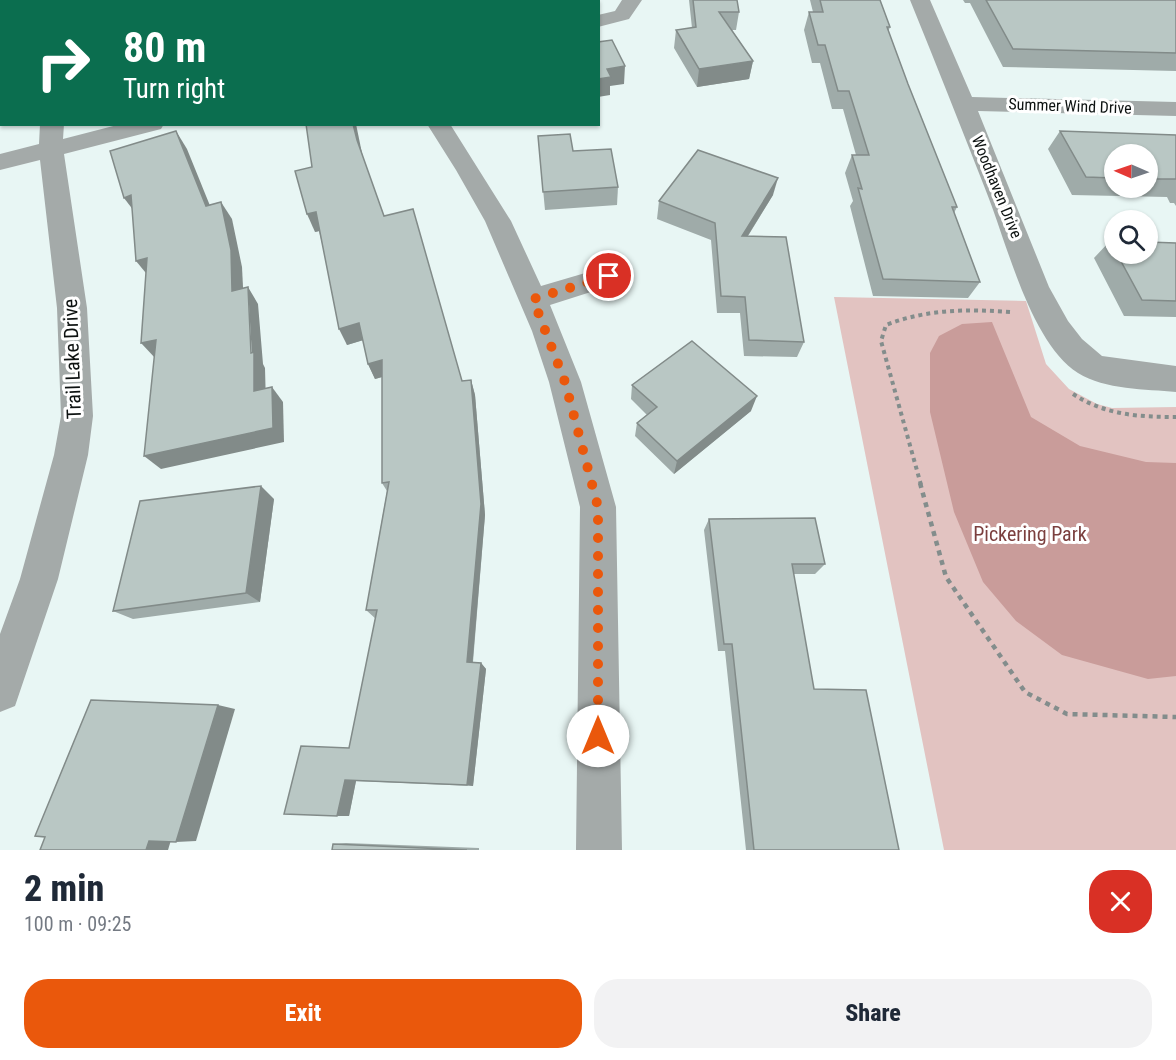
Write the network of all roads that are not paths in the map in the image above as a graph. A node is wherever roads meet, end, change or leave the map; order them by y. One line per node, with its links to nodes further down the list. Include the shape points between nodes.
1 (920, 0): 4 (street, Woodhaven Drive)
2 (627, 8): 3 (street)
3 (600, 20)
4 (964, 104): 5 (street, Summer Wind Drive); 12 (street, Woodhaven Drive, via 1059,335 1088,364)
5 (1176, 109)
6 (137, 126): 8 (street)
7 (439, 126): 11 (street, via 498,221)
8 (52, 137): 9 (street); 13 (street, Trail Lake Drive, via 72,308 77,416 71,455 39,579)
9 (0, 162)
10 (609, 276): 11 (street)
11 (533, 299): 14 (street, via 565,382 598,507)
12 (1176, 379)
13 (0, 691)
14 (599, 850)

